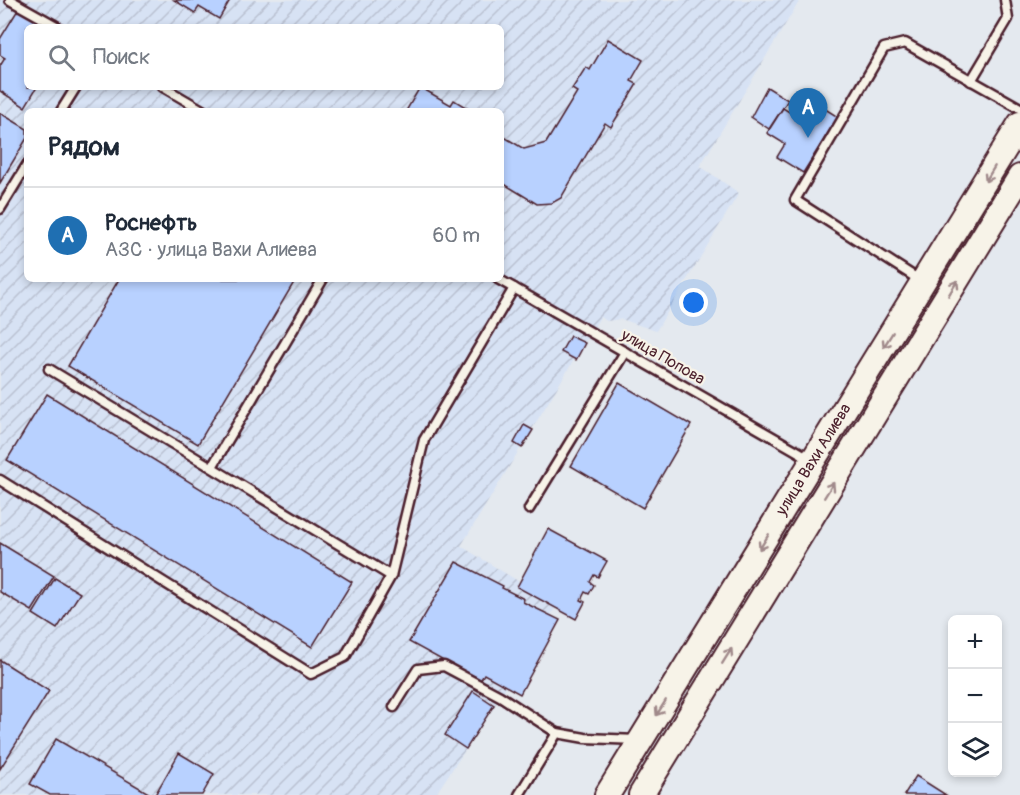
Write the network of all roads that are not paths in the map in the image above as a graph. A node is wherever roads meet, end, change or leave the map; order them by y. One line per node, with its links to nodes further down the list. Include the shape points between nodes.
1 (10, 0): 3 (lane)
2 (1005, 0): 4 (lane, via 1008,19)
3 (53, 24)
4 (971, 81): 9 (lane); 16 (lane, via 904,43 884,48 795,200)
5 (73, 90): 7 (lane)
6 (168, 90): 8 (lane)
7 (63, 108)
8 (199, 108)
9 (1020, 108)
10 (1020, 124): 16 (main road, улица Вахи Алиева, one-way to 16)
11 (24, 170): 13 (lane)
12 (1020, 177): 30 (main road, улица Вахи Алиева, one-way to 12)
13 (0, 209)
14 (321, 282): 21 (lane)
15 (503, 282): 17 (lane, улица Попова)
16 (923, 283): 20 (main road, улица Вахи Алиева, one-way to 20)
17 (514, 288): 18 (lane, улица Попова); 24 (lane, via 424,440)
18 (626, 352): 20 (lane, улица Попова); 23 (lane)
19 (50, 369): 21 (lane)
20 (814, 460): 27 (main road, улица Вахи Алиева, one-way to 27)
21 (212, 467): 24 (lane)
22 (0, 480): 24 (lane, via 311,674 345,657)
23 (529, 509)
24 (391, 576)
25 (394, 707): 26 (lane, via 418,669 444,666 500,696)
26 (557, 734): 27 (lane); 28 (lane)
27 (641, 740): 29 (main road, улица Вахи Алиева)
28 (522, 794)
29 (607, 795)
30 (641, 795)

